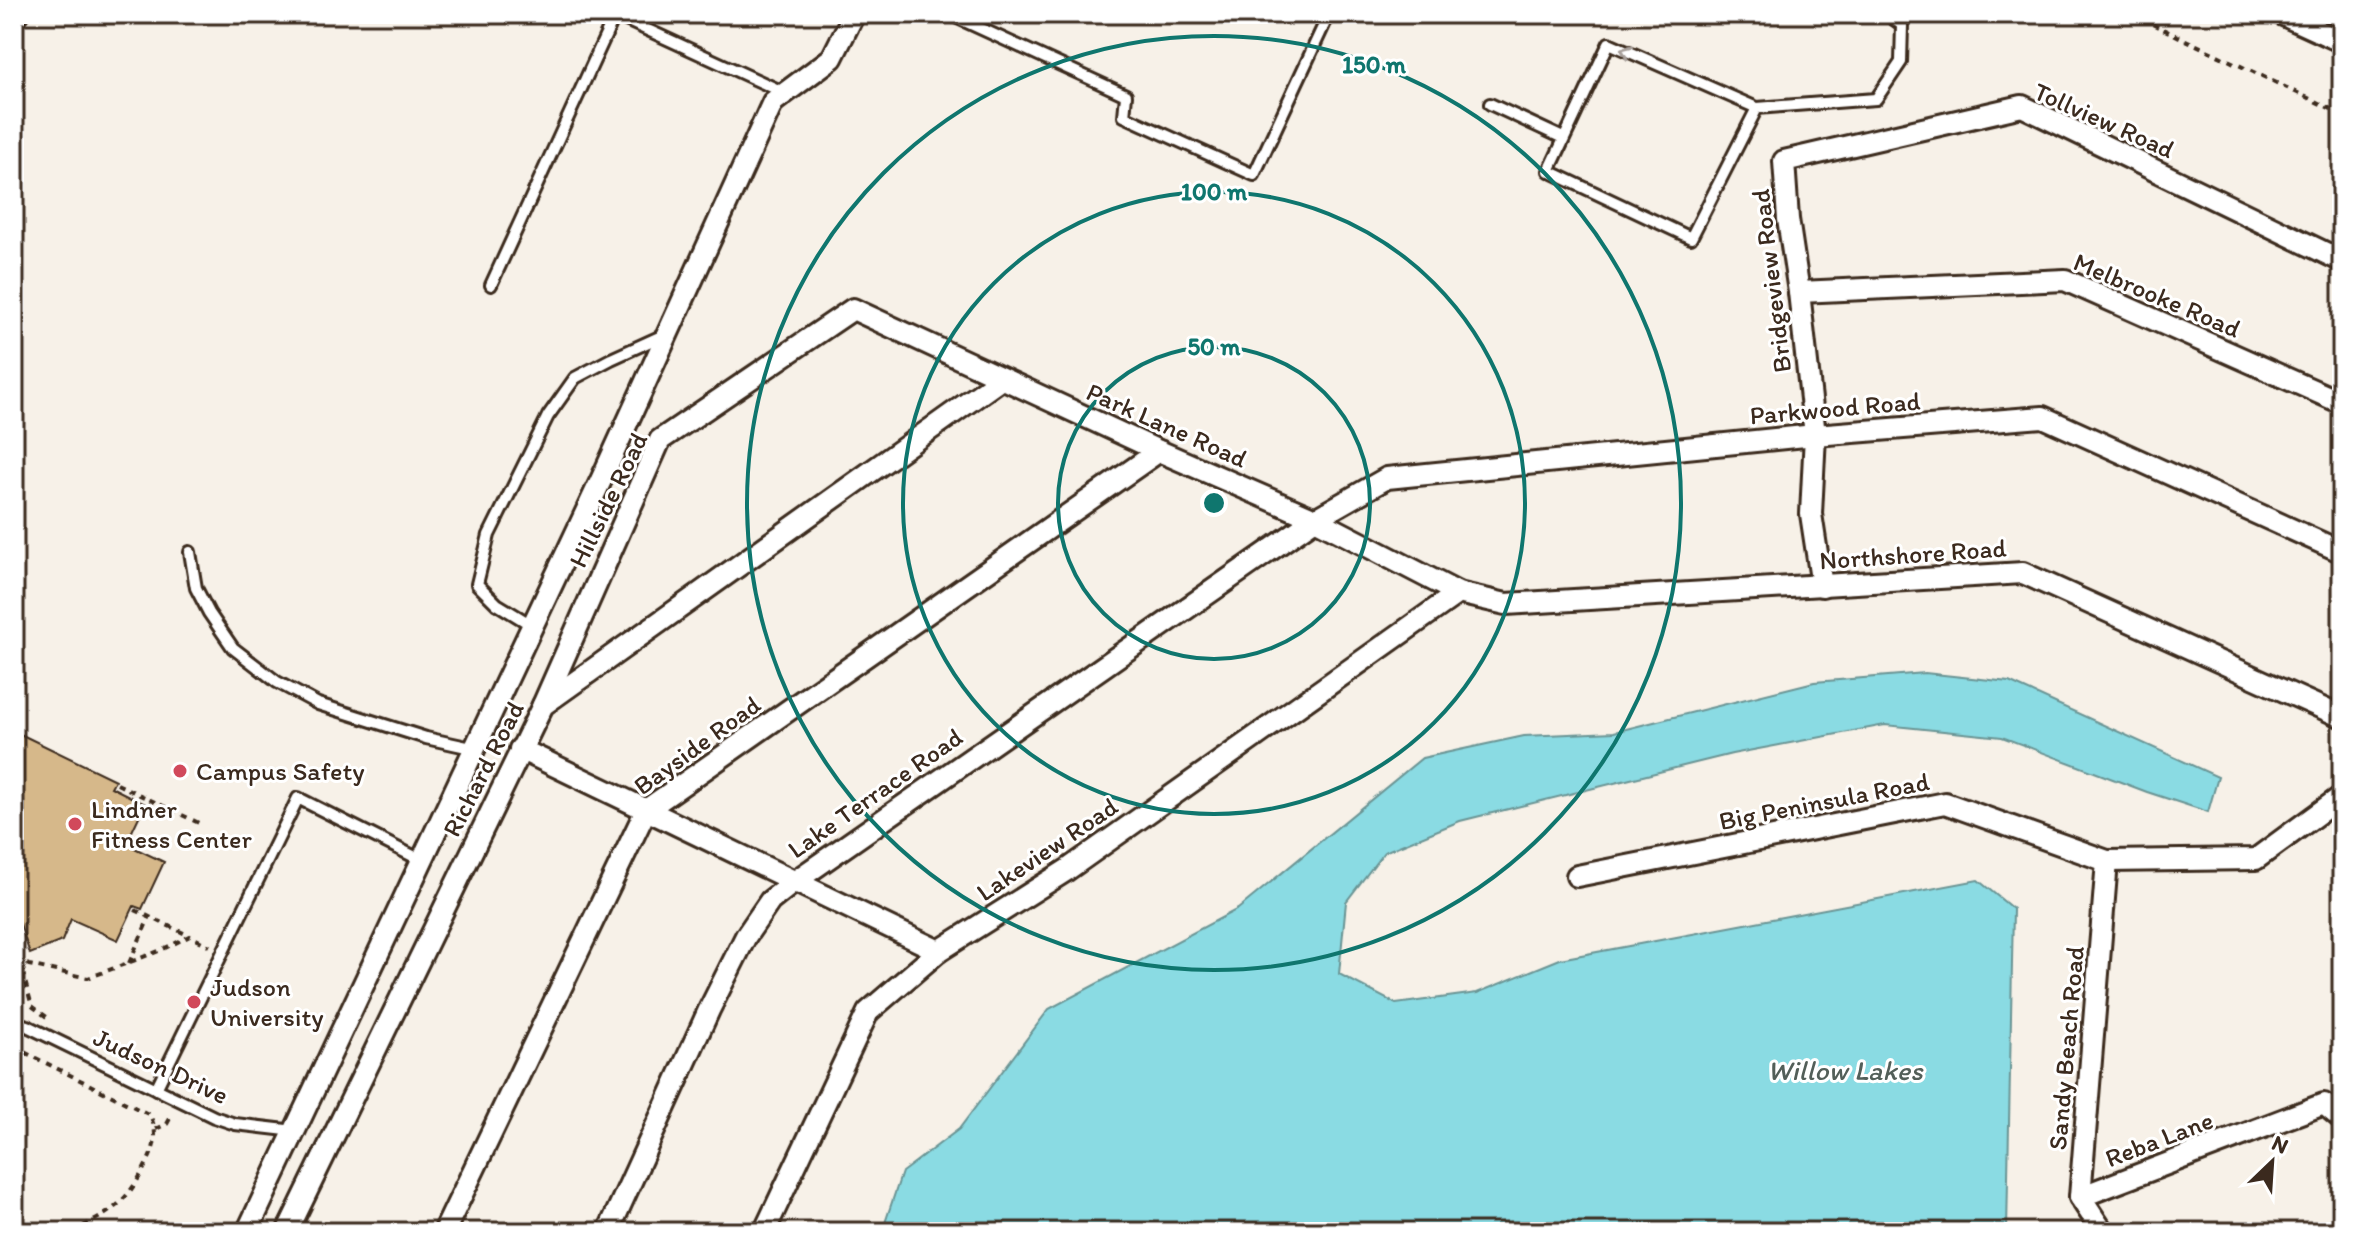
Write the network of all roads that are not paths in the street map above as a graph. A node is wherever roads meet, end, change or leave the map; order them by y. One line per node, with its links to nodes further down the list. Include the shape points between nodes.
1 (854, 14): 8 (street, via 832,58)
2 (949, 14): 6 (lane)
3 (1329, 14): 6 (lane, via 1254,175 1124,116 1126,95)
4 (1887, 14): 10 (lane, via 1902,25 1901,62 1876,99)
5 (2281, 14): 7 (street)
6 (973, 19)
7 (2342, 42)
8 (785, 93): 14 (lane, via 615,15); 17 (street, via 773,102)
9 (1490, 104): 11 (lane)
10 (1757, 108): 11 (lane, one-way to 11, via 1609,43); 11 (lane, via 1691,238 1549,171)
11 (1563, 138)
12 (1784, 161): 13 (street, Tollview Road, via 2022,106); 15 (street, Bridgeview Road)
13 (2342, 261)
14 (491, 285)
15 (1799, 292): 19 (street, Melbrooke Road, via 2065,280); 20 (street, Bridgeview Road)
16 (853, 309): 18 (street, Park Lane Road); 28 (street, Hillside Road, via 660,440)
17 (668, 333): 27 (street); 27 (lane, via 575,378 548,416 489,535 477,584)
18 (1001, 379): 21 (street, Park Lane Road); 28 (street, Richard Road)
19 (2342, 403)
20 (1815, 435): 22 (street, Parkwood Road, via 1387,478); 24 (street, Parkwood Road, via 2043,417); 25 (street, Bridgeview Road, via 1811,514)
21 (1159, 451): 22 (street, Park Lane Road); 33 (street, Bayside Road)
22 (1315, 519): 26 (street, Park Lane Road); 37 (street, Lake Terrace Road)
23 (190, 552): 30 (lane, via 196,588 209,613 233,648 277,682 318,704)
24 (2342, 552)
25 (1822, 586): 26 (street, Northshore Road, via 1506,604); 29 (street, Northshore Road, via 2023,573)
26 (1458, 593): 38 (street, Lakeview Road, via 1067,870)
27 (533, 626): 30 (street)
28 (543, 705): 31 (street, Richard Road)
29 (2342, 717)
30 (476, 749): 34 (street)
31 (520, 749): 33 (street); 45 (street, Richard Road)
32 (2342, 796): 35 (street, Big Peninsula Road, via 2256,859)
33 (646, 810): 37 (street); 46 (street, Bayside Road)
34 (423, 861): 40 (lane, via 298,798); 42 (street)
35 (2107, 861): 36 (street, Big Peninsula Road, via 1945,803); 43 (street, Sandy Beach Road)
36 (1577, 876)
37 (794, 882): 38 (street); 47 (street, Lake Terrace Road, via 770,901 746,936)
38 (939, 951): 48 (street, Lakeview Road, via 868,1012)
39 (14, 1022): 40 (lane, Judson Drive)
40 (156, 1089): 42 (lane, Judson Drive, via 224,1121)
41 (2342, 1119): 43 (street, Reba Lane, via 2324,1104)
42 (295, 1131): 44 (street)
43 (2080, 1197): 49 (street)
44 (247, 1232)
45 (287, 1232)
46 (444, 1232)
47 (608, 1232)
48 (764, 1232)
49 (2103, 1232)

